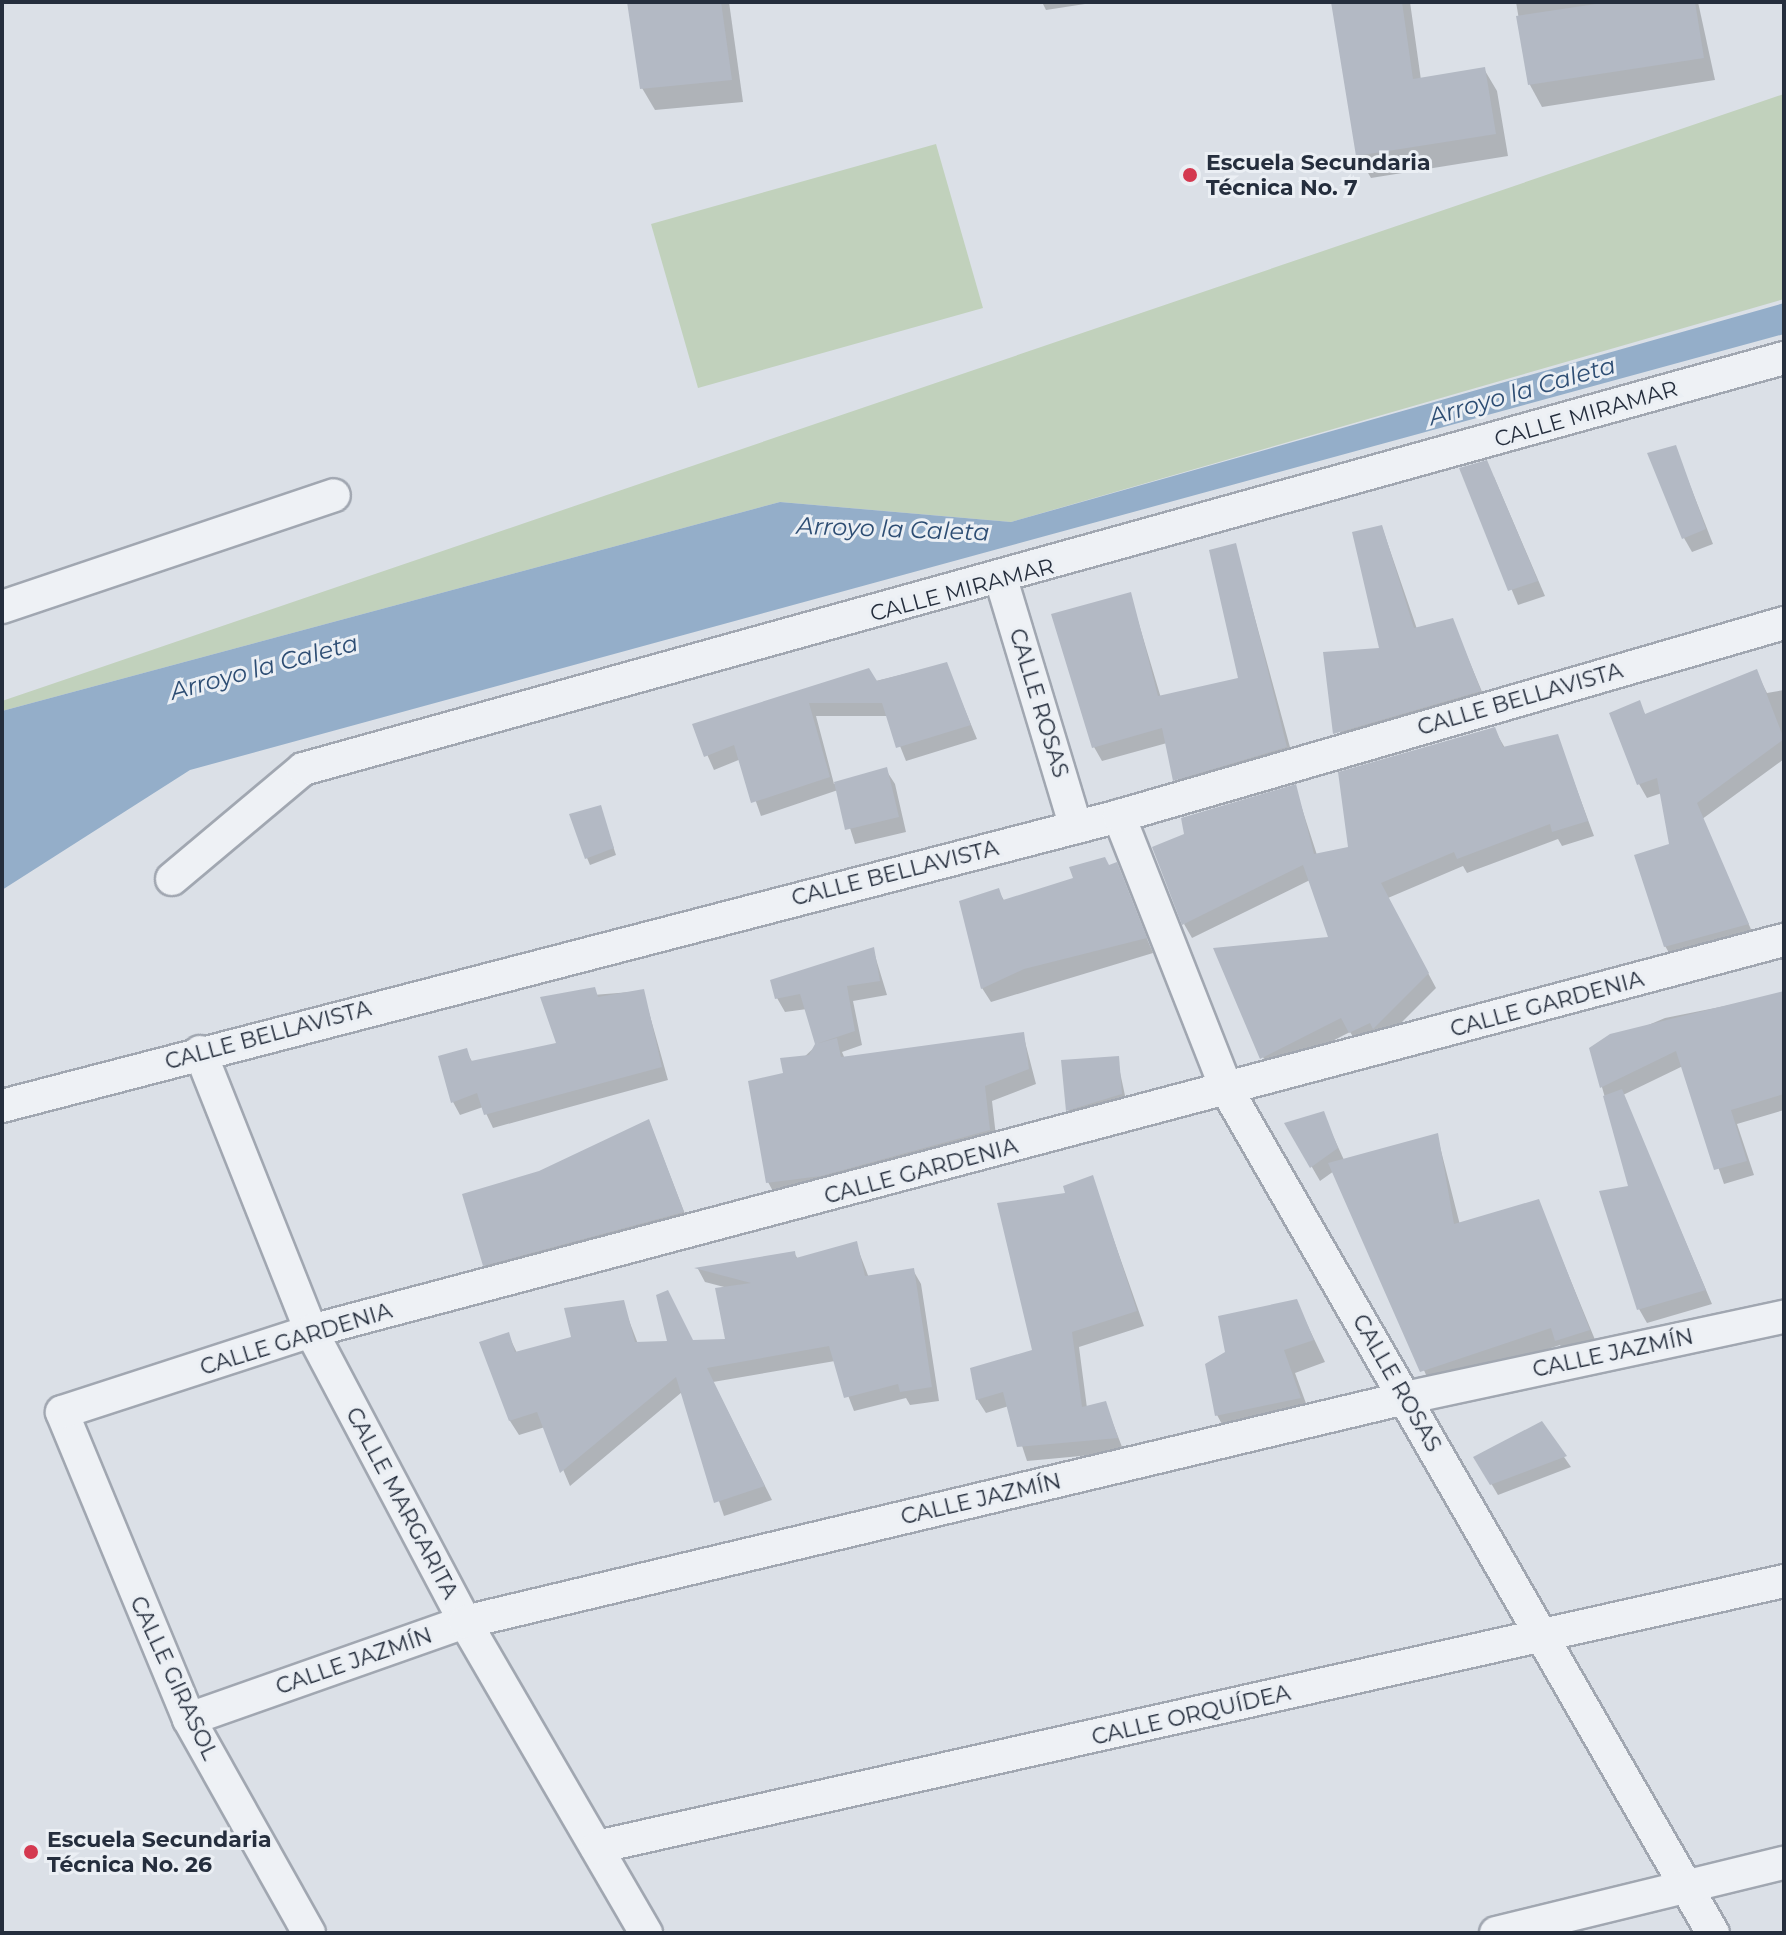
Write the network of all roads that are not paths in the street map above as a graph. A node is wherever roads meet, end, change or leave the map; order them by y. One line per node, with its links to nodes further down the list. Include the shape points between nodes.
1 (1784, 358): 3 (street, CALLE MIRAMAR)
2 (334, 495): 4 (street)
3 (1001, 579): 7 (street, CALLE ROSAS); 8 (street, CALLE MIRAMAR, via 303,769)
4 (2, 607)
5 (1784, 623): 6 (street, CALLE BELLAVISTA)
6 (1119, 816): 7 (street, CALLE BELLAVISTA); 11 (street, CALLE ROSAS)
7 (1076, 827): 10 (street, CALLE BELLAVISTA)
8 (172, 879)
9 (1784, 940): 11 (street, CALLE GARDENIA)
10 (200, 1052): 12 (street, CALLE BELLAVISTA); 14 (street, CALLE MARGARITA)
11 (1227, 1090): 14 (street, CALLE GARDENIA); 15 (street, CALLE ROSAS)
12 (2, 1106)
13 (1784, 1317): 15 (street, CALLE JAZMÍN)
14 (311, 1331): 16 (street, CALLE GARDENIA); 18 (street, CALLE MARGARITA)
15 (1405, 1398): 18 (street, CALLE JAZMÍN); 19 (street, CALLE ROSAS)
16 (62, 1412): 20 (street, CALLE GIRASOL)
17 (1784, 1581): 19 (street, CALLE ORQUÍDEA)
18 (465, 1622): 20 (street, CALLE JAZMÍN); 21 (street, CALLE MARGARITA)
19 (1544, 1636): 21 (street, CALLE ORQUÍDEA); 23 (street, CALLE ROSAS)
20 (189, 1719): 24 (street, CALLE GIRASOL)
21 (597, 1847): 25 (street, CALLE MARGARITA)
22 (1784, 1863): 23 (street)
23 (1687, 1888): 26 (street); 27 (street, CALLE ROSAS)
24 (309, 1933)
25 (646, 1933)
26 (1496, 1933)
27 (1713, 1933)

